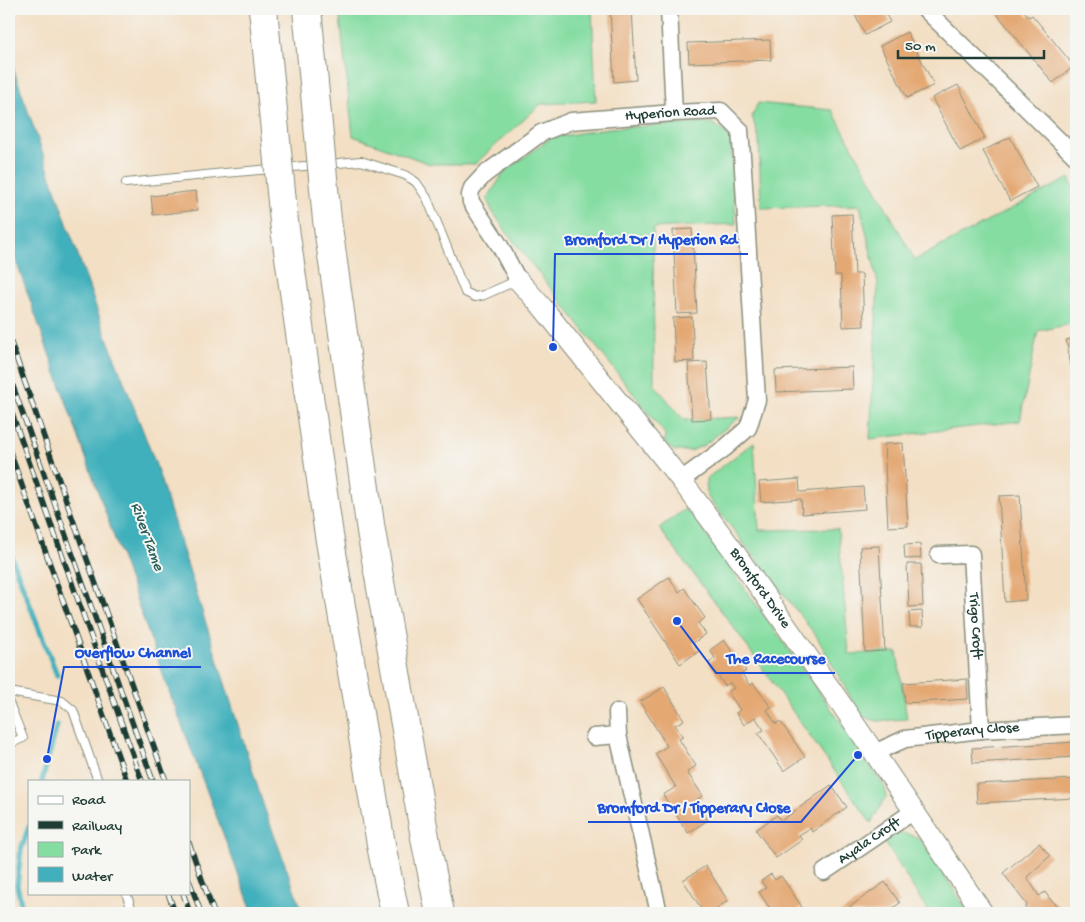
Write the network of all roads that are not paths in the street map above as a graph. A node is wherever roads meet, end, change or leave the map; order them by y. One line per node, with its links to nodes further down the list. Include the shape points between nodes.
1 (263, 9): 26 (highway, bridge, via 284,222 327,525)
2 (307, 9): 27 (highway, bridge, via 327,220 371,531)
3 (669, 9): 5 (street)
4 (925, 9): 6 (street)
5 (674, 113): 8 (street, Hyperion Road, via 571,121 541,133); 10 (street, Hyperion Road, via 722,111 740,130 757,400 748,428)
6 (1076, 157)
7 (126, 183): 9 (lane, via 361,162 416,182 427,198 465,292 484,295)
8 (472, 188): 9 (street, Bromford Drive, via 471,202)
9 (518, 280): 10 (street, Bromford Drive)
10 (682, 480): 20 (street, Bromford Drive)
11 (939, 555): 16 (street, Trigo Croft, via 971,554)
12 (9, 692): 21 (lane, via 62,702 74,710)
13 (9, 703): 19 (lane, via 23,738)
14 (617, 712): 17 (street)
15 (1076, 725): 16 (street, Tipperary Close)
16 (982, 730): 20 (street, Tipperary Close, via 905,739)
17 (618, 735): 18 (street); 28 (street)
18 (594, 737)
19 (9, 744)
20 (874, 753): 22 (street, Bromford Drive)
21 (98, 780)
22 (914, 811): 23 (street, Ayala Croft); 29 (street, Bromford Drive)
23 (824, 872)
24 (126, 894): 25 (lane)
25 (133, 913)
26 (395, 913)
27 (440, 913)
28 (659, 913)
29 (983, 913)

